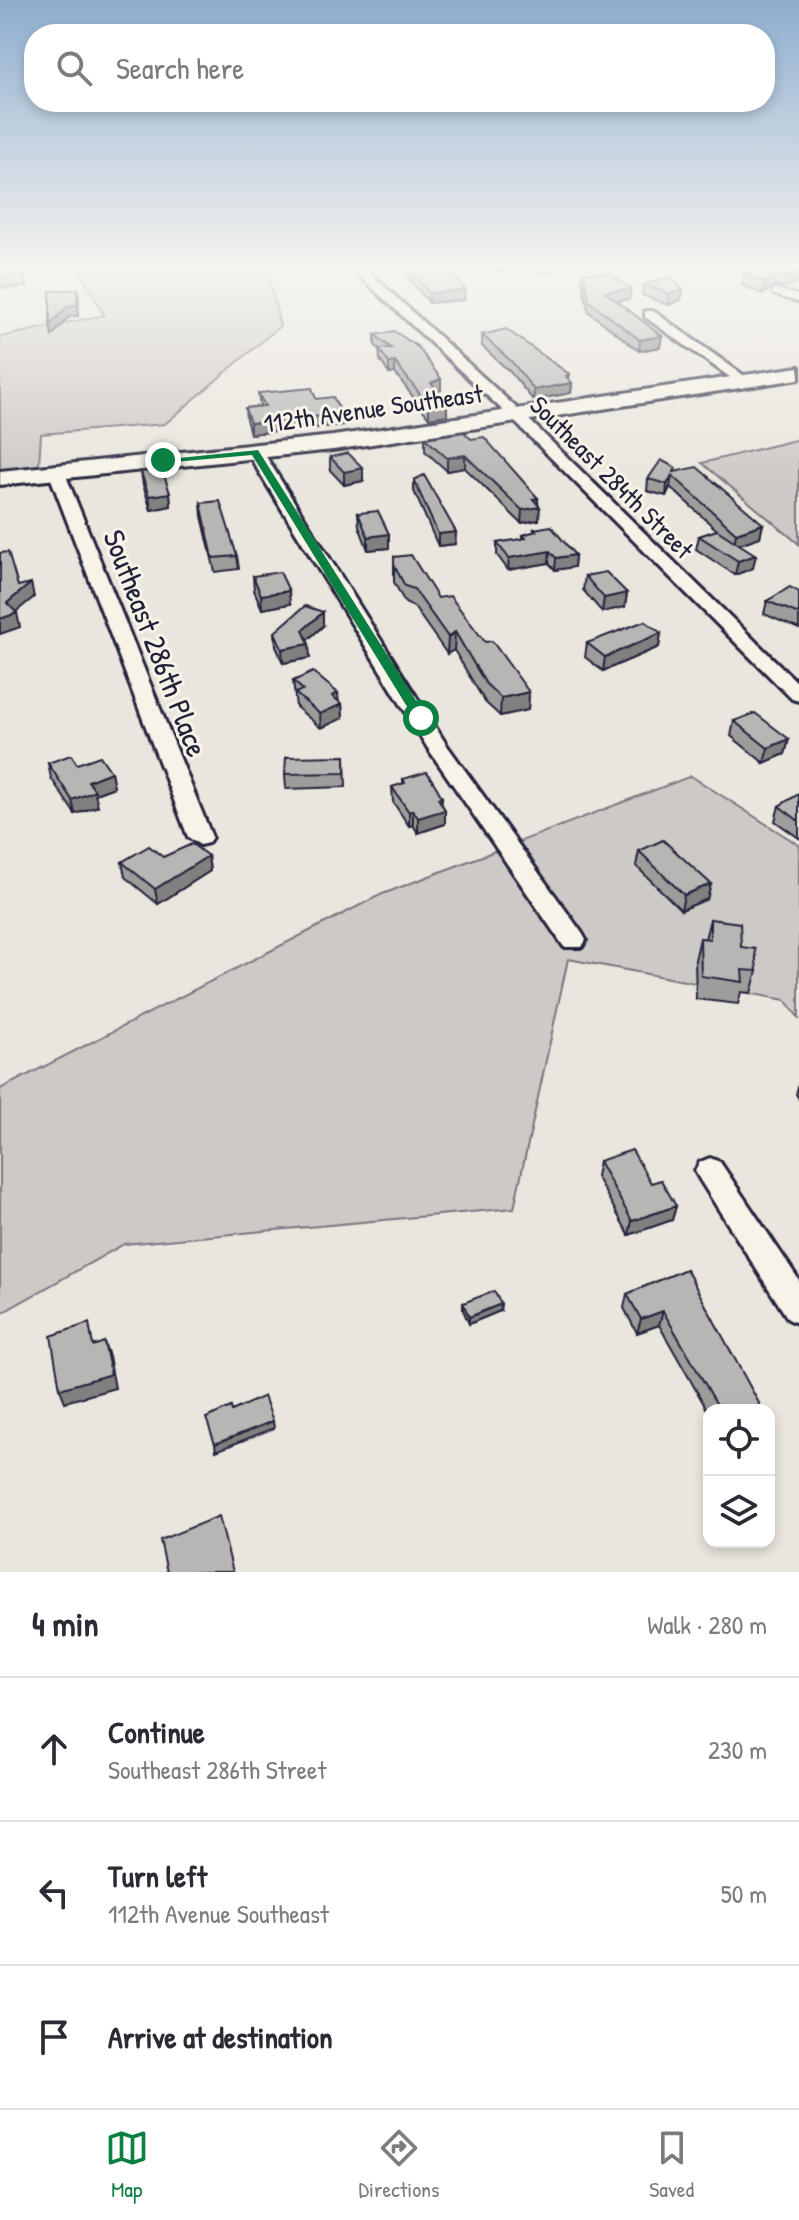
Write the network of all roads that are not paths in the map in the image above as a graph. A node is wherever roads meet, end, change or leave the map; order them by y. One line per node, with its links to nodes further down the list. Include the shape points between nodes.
1 (432, 337): 5 (street, Southeast 284th Street)
2 (682, 337): 4 (street)
3 (799, 373): 4 (street, 112th Avenue Southeast)
4 (746, 382): 5 (street, 112th Avenue Southeast)
5 (517, 416): 6 (street, 112th Avenue Southeast); 9 (street, Southeast 284th Street)
6 (255, 452): 7 (street, 112th Avenue Southeast); 11 (street, via 438,747)
7 (56, 471): 8 (street, 112th Avenue Southeast); 10 (street, Southeast 286th Place)
8 (0, 478)
9 (799, 695)
10 (200, 837)
11 (573, 940)
12 (710, 1171): 13 (street)
13 (799, 1308)

